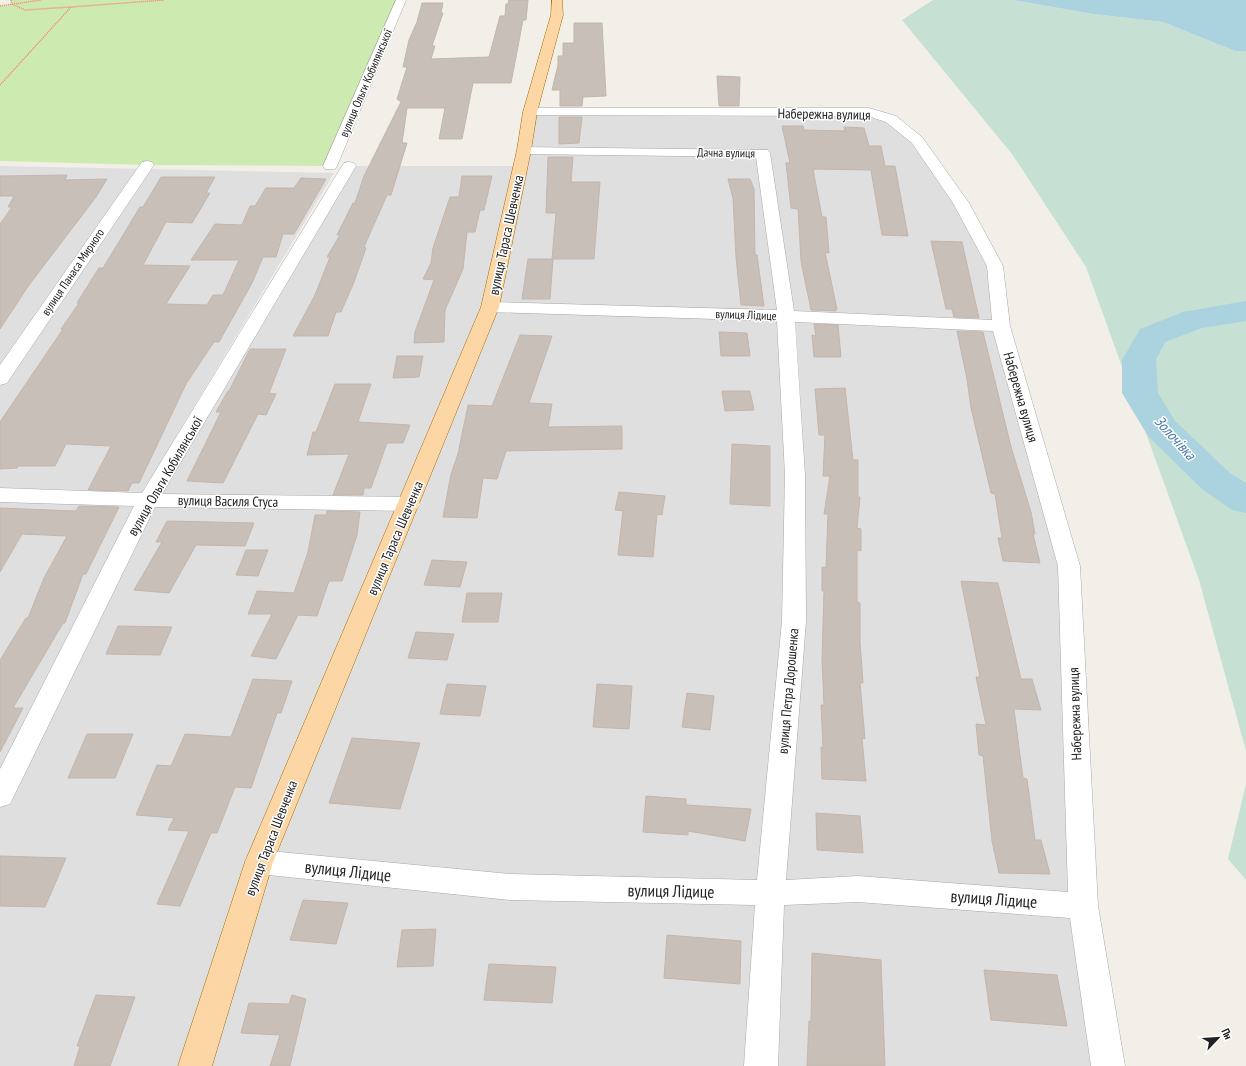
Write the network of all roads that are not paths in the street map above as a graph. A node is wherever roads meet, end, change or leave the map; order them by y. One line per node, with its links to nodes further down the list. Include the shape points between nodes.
1 (401, 0): 11 (street, вулиця Ольги Кобилянської, via 340,166)
2 (557, 0): 3 (main road, вулиця Тараса Шевченка, via 557,15)
3 (530, 112): 4 (main road, вулиця Тараса Шевченка); 8 (street, Набережна вулиця, via 767,114 848,111 868,112 891,119 917,140 961,203 995,266)
4 (524, 150): 6 (main road, вулиця Тараса Шевченка); 7 (street, Дачна вулиця, via 763,153)
5 (147, 165): 9 (street, вулиця Панаса Мирного)
6 (490, 307): 7 (street, вулиця Лідице); 12 (main road, вулиця Тараса Шевченка)
7 (786, 316): 8 (street, вулиця Лідице); 15 (street, вулиця Петра Дорошенка, via 795,475 794,621)
8 (1001, 326): 16 (street, Набережна вулиця, via 1069,566)
9 (0, 379)
10 (0, 495): 11 (street, вулиця Василя Стуса)
11 (148, 500): 12 (street, вулиця Василя Стуса); 13 (street, вулиця Ольги Кобилянської)
12 (409, 504): 14 (main road, вулиця Тараса Шевченка)
13 (0, 796)
14 (259, 862): 15 (street, вулиця Лідице, via 510,887); 17 (main road, вулиця Тараса Шевченка)
15 (770, 893): 16 (street, вулиця Лідице, via 858,889); 18 (street, вулиця Петра Дорошенка)
16 (1083, 906): 19 (street, Набережна вулиця)
17 (195, 1066)
18 (761, 1066)
19 (1108, 1066)

